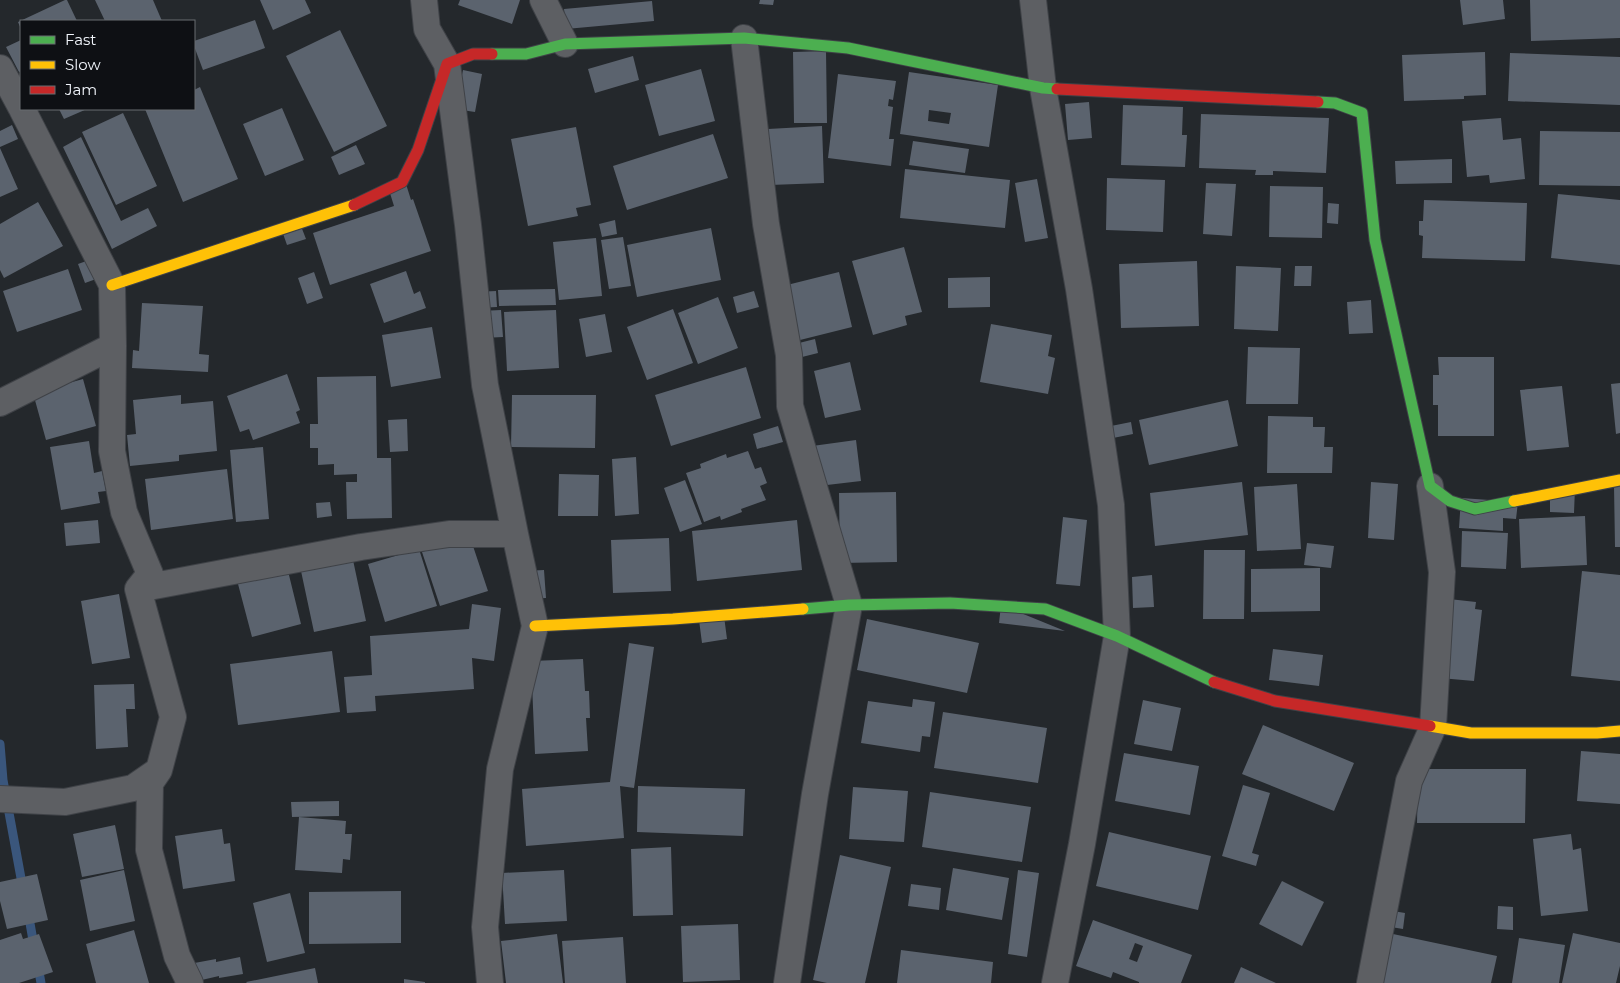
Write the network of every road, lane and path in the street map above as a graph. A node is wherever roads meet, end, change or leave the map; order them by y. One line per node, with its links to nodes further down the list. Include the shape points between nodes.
1 (424, 0): 6 (street, via 427,29)
2 (543, 0): 5 (street)
3 (1033, 0): 8 (street)
4 (744, 38): 5 (street); 8 (street, via 848,48); 18 (street, via 766,224 789,355 790,406)
5 (564, 44): 6 (street, via 526,54 473,54)
6 (447, 64): 11 (street, via 418,150 402,182 356,205); 16 (street, via 485,384)
7 (0, 68): 9 (street)
8 (1043, 88): 15 (street, via 1335,103 1362,113 1375,240); 20 (street, via 1079,289 1111,505)
9 (20, 104)
10 (23, 110): 11 (street)
11 (112, 285): 12 (street)
12 (113, 346): 13 (street); 17 (street, via 112,451 124,512 150,574)
13 (0, 403)
14 (1620, 480): 15 (street, via 1475,509 1450,501)
15 (1430, 486): 21 (street, via 1442,572)
16 (514, 534): 17 (street, via 439,536 361,547); 19 (street)
17 (138, 589): 23 (street, via 173,717)
18 (849, 605): 19 (street); 20 (street, via 950,603 1045,609); 27 (street, via 815,794)
19 (536, 626): 26 (street, via 500,769 485,927)
20 (1117, 636): 21 (street, via 1218,684 1256,696); 28 (street)
21 (1433, 726): 22 (street, via 1471,733); 29 (street, via 1409,781)
22 (1620, 731)
23 (159, 770): 24 (street, via 133,788 65,802); 25 (street, via 150,784 149,850 177,956)
24 (0, 799)
25 (190, 983)
26 (490, 983)
27 (787, 983)
28 (1055, 983)
29 (1370, 983)

